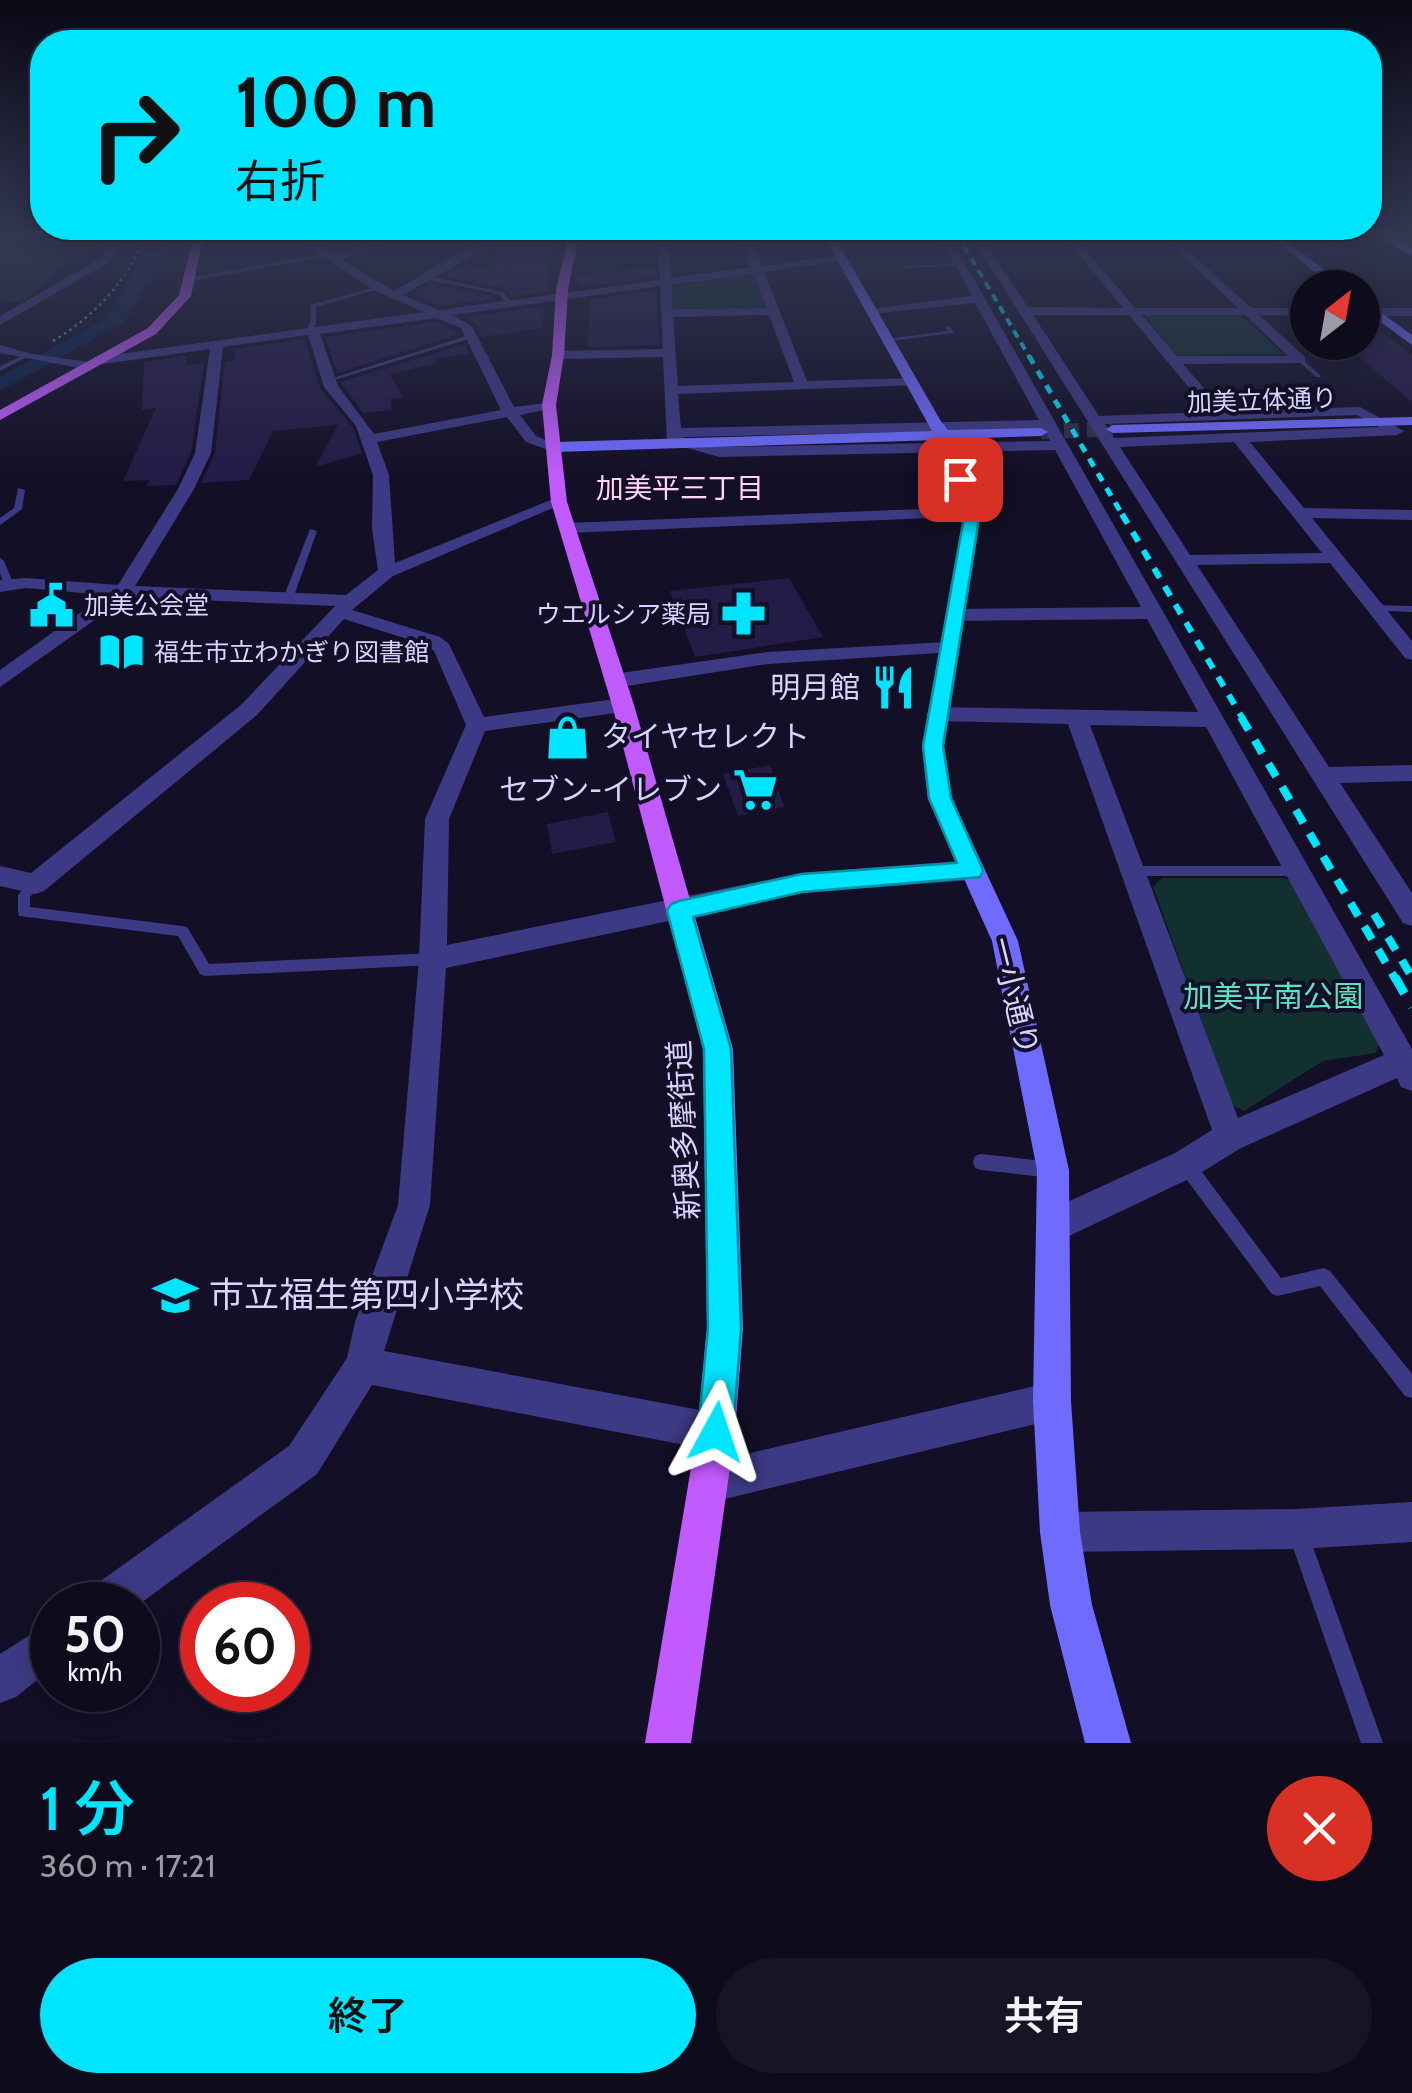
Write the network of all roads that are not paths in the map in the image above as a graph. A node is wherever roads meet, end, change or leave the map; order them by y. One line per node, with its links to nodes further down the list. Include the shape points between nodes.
1 (167, 315): 28 (main road, via 152,331)
2 (313, 315): 15 (lane)
3 (441, 315): 15 (street)
4 (443, 315): 16 (street, via 466,326)
5 (561, 315): 23 (main road, 新奥多摩街道)
6 (668, 315): 22 (street)
7 (776, 315): 33 (street)
8 (874, 315): 17 (street)
9 (989, 315): 43 (street)
10 (1027, 315): 44 (street)
11 (1136, 315): 25 (street)
12 (1253, 315): 21 (street)
13 (1380, 319): 18 (street)
14 (949, 328): 17 (lane)
15 (313, 333): 19 (street); 31 (street)
16 (470, 337): 31 (lane); 37 (street)
17 (889, 338): 32 (street)
18 (1412, 340)
19 (217, 345): 28 (street); 63 (street, via 203,453)
20 (0, 349): 24 (street)
21 (1290, 351)
22 (671, 353): 23 (street); 34 (street)
23 (558, 355): 36 (main road, 新奥多摩街道)
24 (28, 357): 28 (street); 29 (lane)
25 (1173, 360): 26 (street); 40 (street)
26 (1290, 360)
27 (1300, 360): 30 (lane)
28 (91, 364): 39 (main road)
29 (0, 369)
30 (1318, 376)
31 (329, 380): 47 (street)
32 (912, 382): 33 (street); 45 (street)
33 (802, 386): 34 (street)
34 (672, 390): 48 (street)
35 (1310, 399): 38 (lane)
36 (548, 405): 37 (street); 50 (main road, 新奥多摩街道)
37 (509, 411): 47 (street); 50 (street, via 531,439)
38 (1325, 412): 40 (street); 42 (street, via 1360,411)
39 (0, 416)
40 (1221, 417): 44 (street)
41 (1412, 421): 42 (street, 加美立体通り)
42 (1381, 422): 44 (street, 加美立体通り); 46 (street, via 1397,431)
43 (1046, 428): 45 (street); 48 (street); 49 (street)
44 (1107, 430): 46 (street); 59 (street)
45 (942, 436): 48 (street); 48 (street, via 719,459); 49 (street); 52 (street)
46 (1238, 438): 53 (street)
47 (368, 439): 61 (street, via 381,476)
48 (684, 440): 50 (street)
49 (1063, 444): 68 (street)
50 (554, 447): 55 (main road, 新奥多摩街道)
51 (21, 490): 56 (lane, via 18,509)
52 (973, 512): 55 (street); 69 (street, 一小通り)
53 (1302, 513): 54 (street); 58 (street)
54 (1412, 514)
55 (563, 515): 61 (street); 73 (main road, 新奥多摩街道)
56 (0, 522)
57 (313, 531): 64 (lane)
58 (1333, 558): 59 (street); 66 (street)
59 (1183, 560): 79 (street)
60 (0, 561): 62 (lane)
61 (388, 572): 65 (street)
62 (4, 585): 63 (street)
63 (124, 592): 64 (street); 72 (street)
64 (289, 596): 65 (street)
65 (345, 607): 77 (street, via 442,648); 84 (street, via 249,710)
66 (1372, 608): 67 (lane); 71 (street)
67 (1412, 609)
68 (1152, 613): 69 (street); 76 (street)
69 (956, 615): 70 (street, 一小通り)
70 (947, 648): 73 (street, via 768,658); 74 (street, 一小通り)
71 (1412, 654)
72 (0, 680)
73 (619, 693): 77 (street); 85 (main road, 新奥多摩街道)
74 (937, 714): 75 (street); 80 (street, 一小通り, via 933,746 940,798)
75 (1076, 717): 76 (street); 81 (street)
76 (1215, 720): 82 (street)
77 (476, 725): 87 (street, via 438,819)
78 (1412, 773): 79 (street)
79 (1323, 775): 86 (street)
80 (972, 870): 85 (street, via 802,883); 92 (street, 一小通り, via 1005,940)
81 (1133, 871): 82 (lane); 89 (street)
82 (1297, 871): 88 (street)
83 (0, 876): 84 (street)
84 (35, 884): 87 (lane, via 24,895 24,912 182,931 205,970)
85 (679, 911): 87 (street); 97 (main road, 新奥多摩街道, via 718,1049 724,1328)
86 (1412, 915)
87 (434, 959): 94 (street, via 414,1205)
88 (1407, 1069): 89 (street)
89 (1230, 1137): 91 (street)
90 (981, 1162): 92 (lane)
91 (1186, 1164): 93 (street); 95 (lane, via 1276,1287 1324,1277)
92 (1053, 1170): 93 (street, 一小通り)
93 (1055, 1226): 96 (street, 一小通り)
94 (362, 1366): 97 (street); 102 (street, via 303,1460)
95 (1412, 1390)
96 (1052, 1401): 98 (street); 101 (street, 一小通り)
97 (716, 1432): 98 (main road, 新奥多摩街道)
98 (708, 1483): 105 (main road, 新奥多摩街道)
99 (1412, 1522): 100 (street)
100 (1297, 1529): 101 (street); 107 (lane)
101 (1060, 1532): 106 (street, 一小通り)
102 (135, 1582)
103 (30, 1658): 104 (street)
104 (0, 1681)
105 (668, 1743)
106 (1108, 1743)
107 (1372, 1743)

